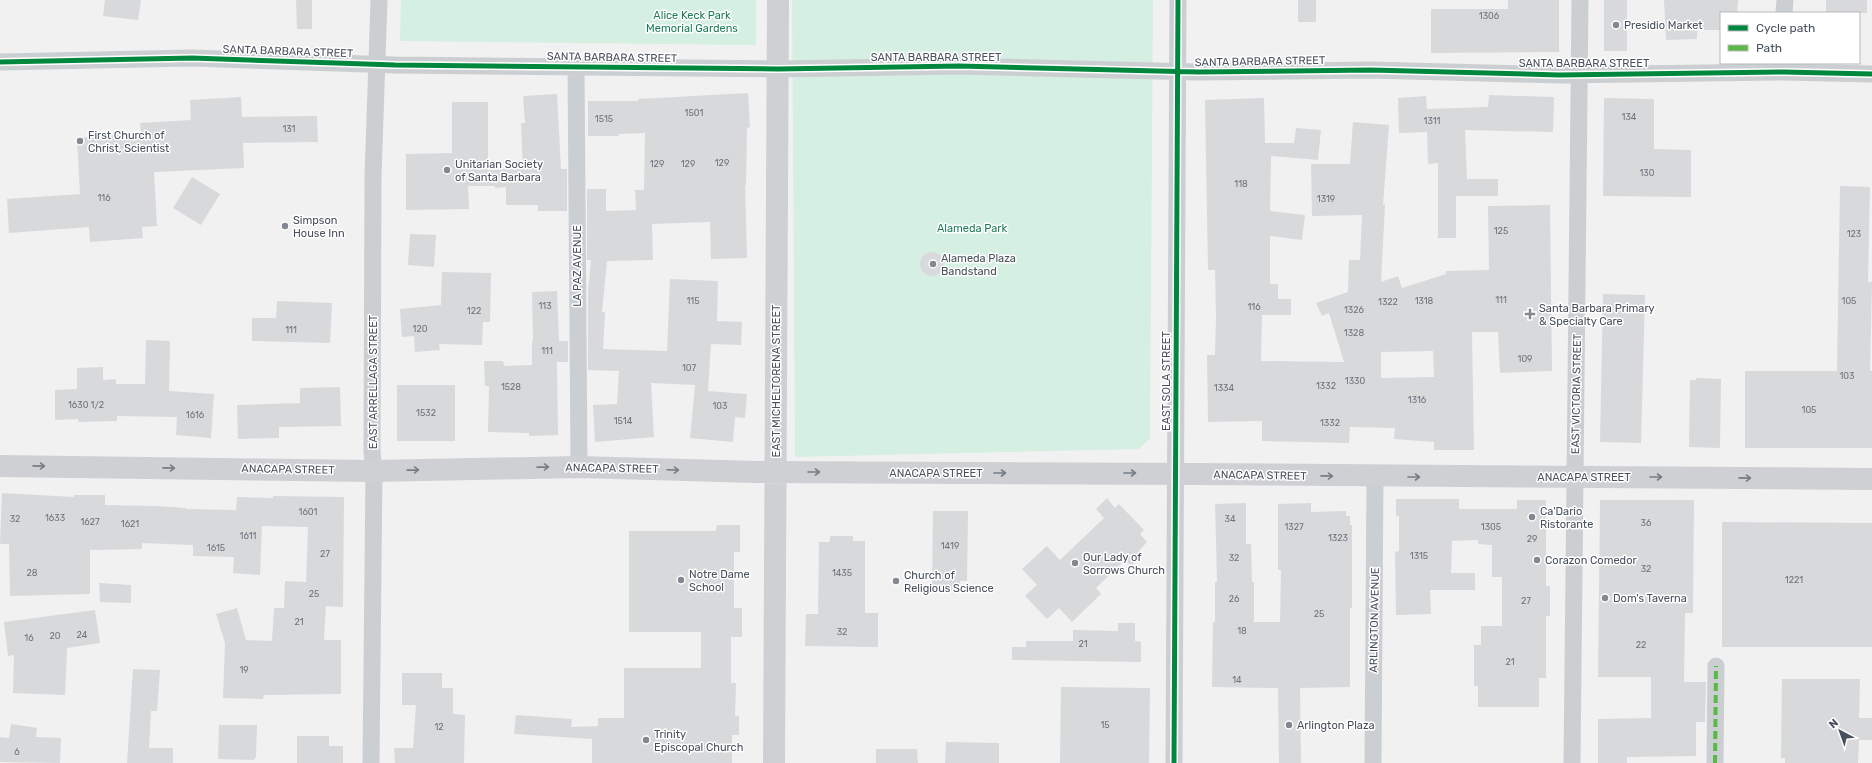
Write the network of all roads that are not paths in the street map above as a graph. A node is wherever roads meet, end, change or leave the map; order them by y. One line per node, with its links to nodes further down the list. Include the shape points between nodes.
1 (379, 0): 8 (street, EAST ARRELLAGA STREET)
2 (778, 0): 11 (street, EAST MICHELTORENA STREET)
3 (1178, 0): 12 (street, EAST SOLA STREET)
4 (1580, 0): 13 (street, EAST VICTORIA STREET)
5 (1785, 0): 6 (street)
6 (1784, 12)
7 (0, 62): 8 (street, SANTA BARBARA STREET, via 192,58)
8 (377, 64): 9 (street, SANTA BARBARA STREET); 17 (street, EAST ARRELLAGA STREET, via 373,177)
9 (576, 66): 11 (street, SANTA BARBARA STREET); 16 (street, LA PAZ AVENUE)
10 (1784, 68): 13 (street, SANTA BARBARA STREET); 14 (street, SANTA BARBARA STREET)
11 (778, 69): 12 (street, SANTA BARBARA STREET, via 959,66); 18 (street, EAST MICHELTORENA STREET)
12 (1177, 71): 13 (street, SANTA BARBARA STREET, via 1395,70); 19 (street, EAST SOLA STREET)
13 (1579, 74): 21 (street, EAST VICTORIA STREET)
14 (1872, 74)
15 (0, 466): 17 (street, ANACAPA STREET, one-way to 17)
16 (579, 467): 17 (street, ANACAPA STREET, one-way to 16); 18 (street, ANACAPA STREET, one-way to 18)
17 (374, 471): 24 (street, EAST ARRELLAGA STREET)
18 (775, 472): 19 (street, ANACAPA STREET, one-way to 19); 25 (street, EAST MICHELTORENA STREET)
19 (1176, 474): 20 (street, ANACAPA STREET, one-way to 20); 26 (street, EAST SOLA STREET)
20 (1374, 476): 21 (street, ANACAPA STREET, one-way to 21); 27 (street, ARLINGTON AVENUE, via 1376,509)
21 (1575, 476): 22 (street, ANACAPA STREET, one-way to 22); 28 (street, EAST VICTORIA STREET)
22 (1872, 479)
23 (1716, 666): 29 (street)
24 (371, 763)
25 (774, 763)
26 (1174, 763)
27 (1373, 763)
28 (1572, 763)
29 (1715, 763)

